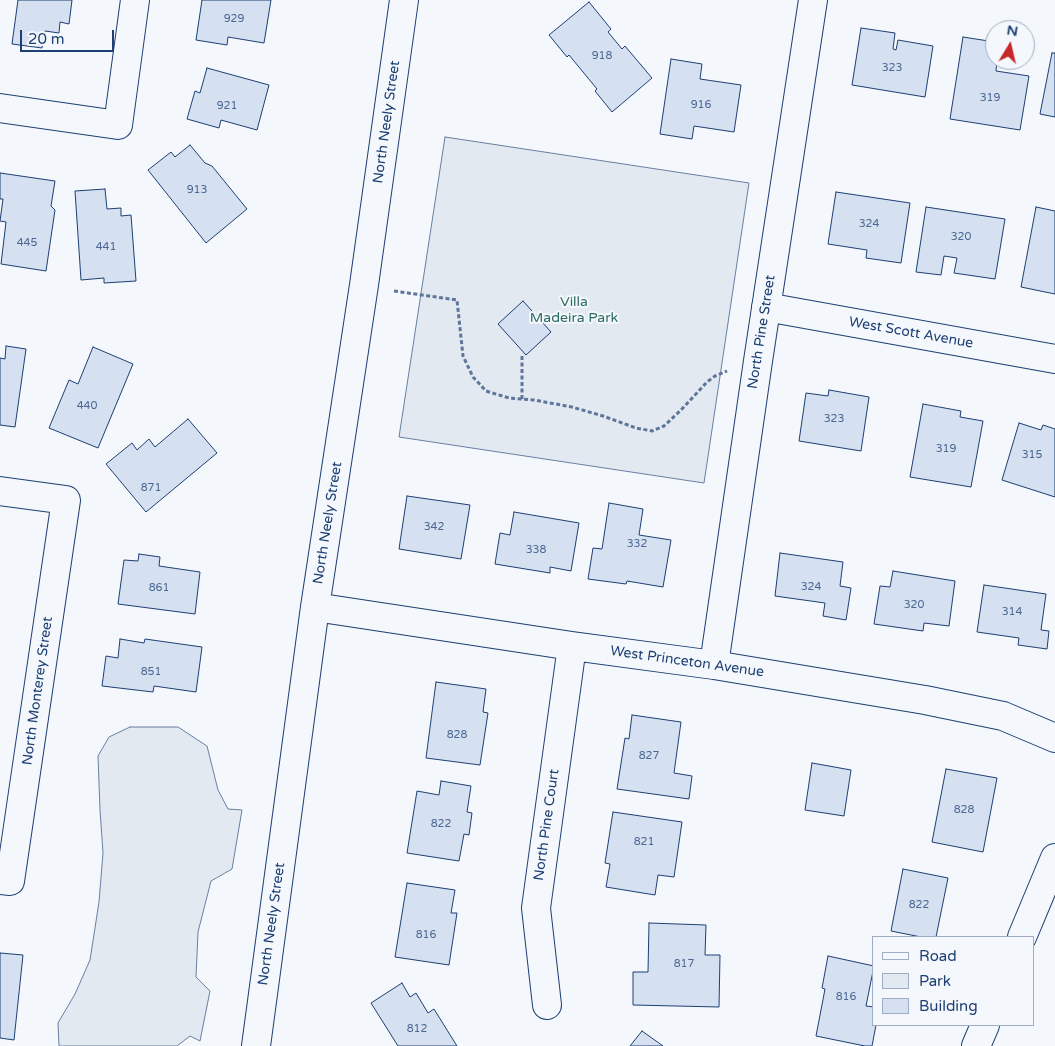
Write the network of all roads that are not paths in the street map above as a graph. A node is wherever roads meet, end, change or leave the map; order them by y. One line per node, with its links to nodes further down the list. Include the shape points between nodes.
1 (135, 0): 4 (street, via 118,125)
2 (404, 0): 8 (street, North Neely Street)
3 (813, 0): 5 (street, North Pine Street)
4 (0, 108)
5 (766, 307): 6 (street, West Scott Avenue); 10 (street, North Pine Street)
6 (1055, 360)
7 (0, 491): 13 (street, North Monterey Street, via 66,500)
8 (315, 607): 9 (street, West Princeton Avenue); 17 (street, North Neely Street)
9 (572, 646): 10 (street, West Princeton Avenue); 15 (street, North Pine Court, via 536,908)
10 (714, 665): 11 (street, West Princeton Avenue, via 1003,716)
11 (1055, 738)
12 (1055, 858): 14 (street)
13 (5, 880)
14 (1022, 936)
15 (547, 1005)
16 (984, 1026): 18 (street)
17 (256, 1046)
18 (976, 1046)

